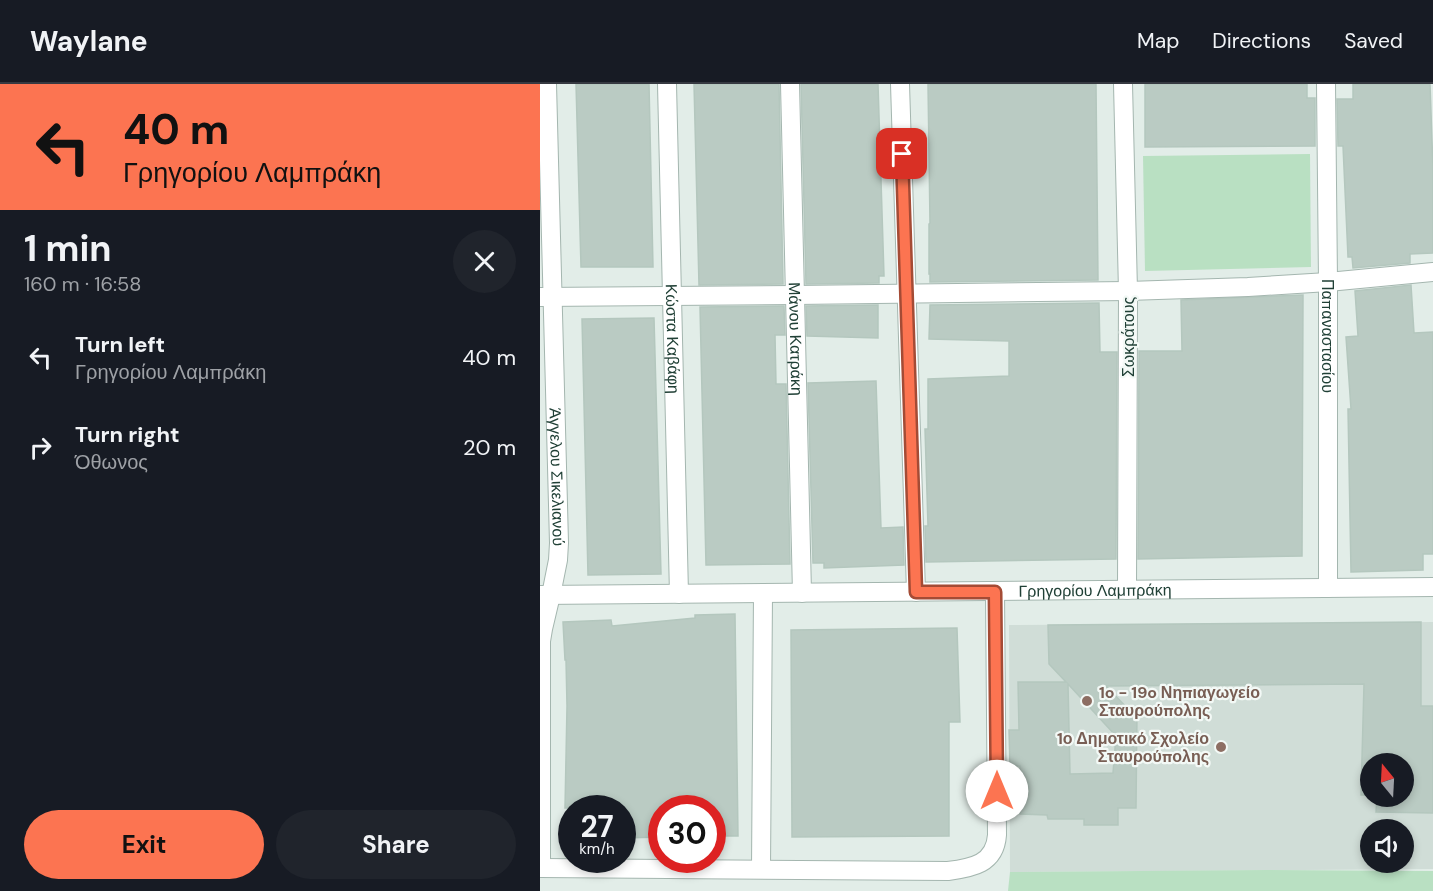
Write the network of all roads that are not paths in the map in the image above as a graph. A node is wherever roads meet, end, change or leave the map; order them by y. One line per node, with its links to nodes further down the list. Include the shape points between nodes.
1 (548, 84): 13 (street, Άγγελου Σικελιανού)
2 (667, 84): 11 (street, Κώστα Καβάφη)
3 (790, 84): 12 (street, Μάνου Κατράκη)
4 (900, 84): 10 (street)
5 (1123, 84): 9 (street, Σωκράτους)
6 (1326, 84): 8 (street, Παπαναστασίου)
7 (1433, 273): 8 (street)
8 (1328, 282): 9 (street); 15 (street, Παπαναστασίου)
9 (1128, 291): 10 (street); 16 (street, Σωκράτους)
10 (907, 294): 12 (street); 17 (street)
11 (672, 295): 12 (street); 13 (street); 20 (street, Κώστα Καβάφη)
12 (795, 295): 19 (street, Μάνου Κατράκη)
13 (546, 297): 22 (street, Άγγελου Σικελιανού, via 559,543 558,560)
14 (1433, 587): 15 (street, Γρηγορίου Λαμπράκη)
15 (1328, 588): 16 (street, Γρηγορίου Λαμπράκη)
16 (1126, 590): 18 (street, Γρηγορίου Λαμπράκη)
17 (916, 592): 18 (street, Γρηγορίου Λαμπράκη); 19 (street, Γρηγορίου Λαμπράκη)
18 (995, 592): 24 (street, via 997,835 984,862 948,871)
19 (802, 593): 21 (street, Γρηγορίου Λαμπράκη)
20 (680, 594): 21 (street, Γρηγορίου Λαμπράκη); 22 (street, Γρηγορίου Λαμπράκη)
21 (763, 594): 24 (street)
22 (545, 595): 23 (street, Άγγελου Σικελιανού)
23 (541, 868): 24 (street)
24 (761, 869)

